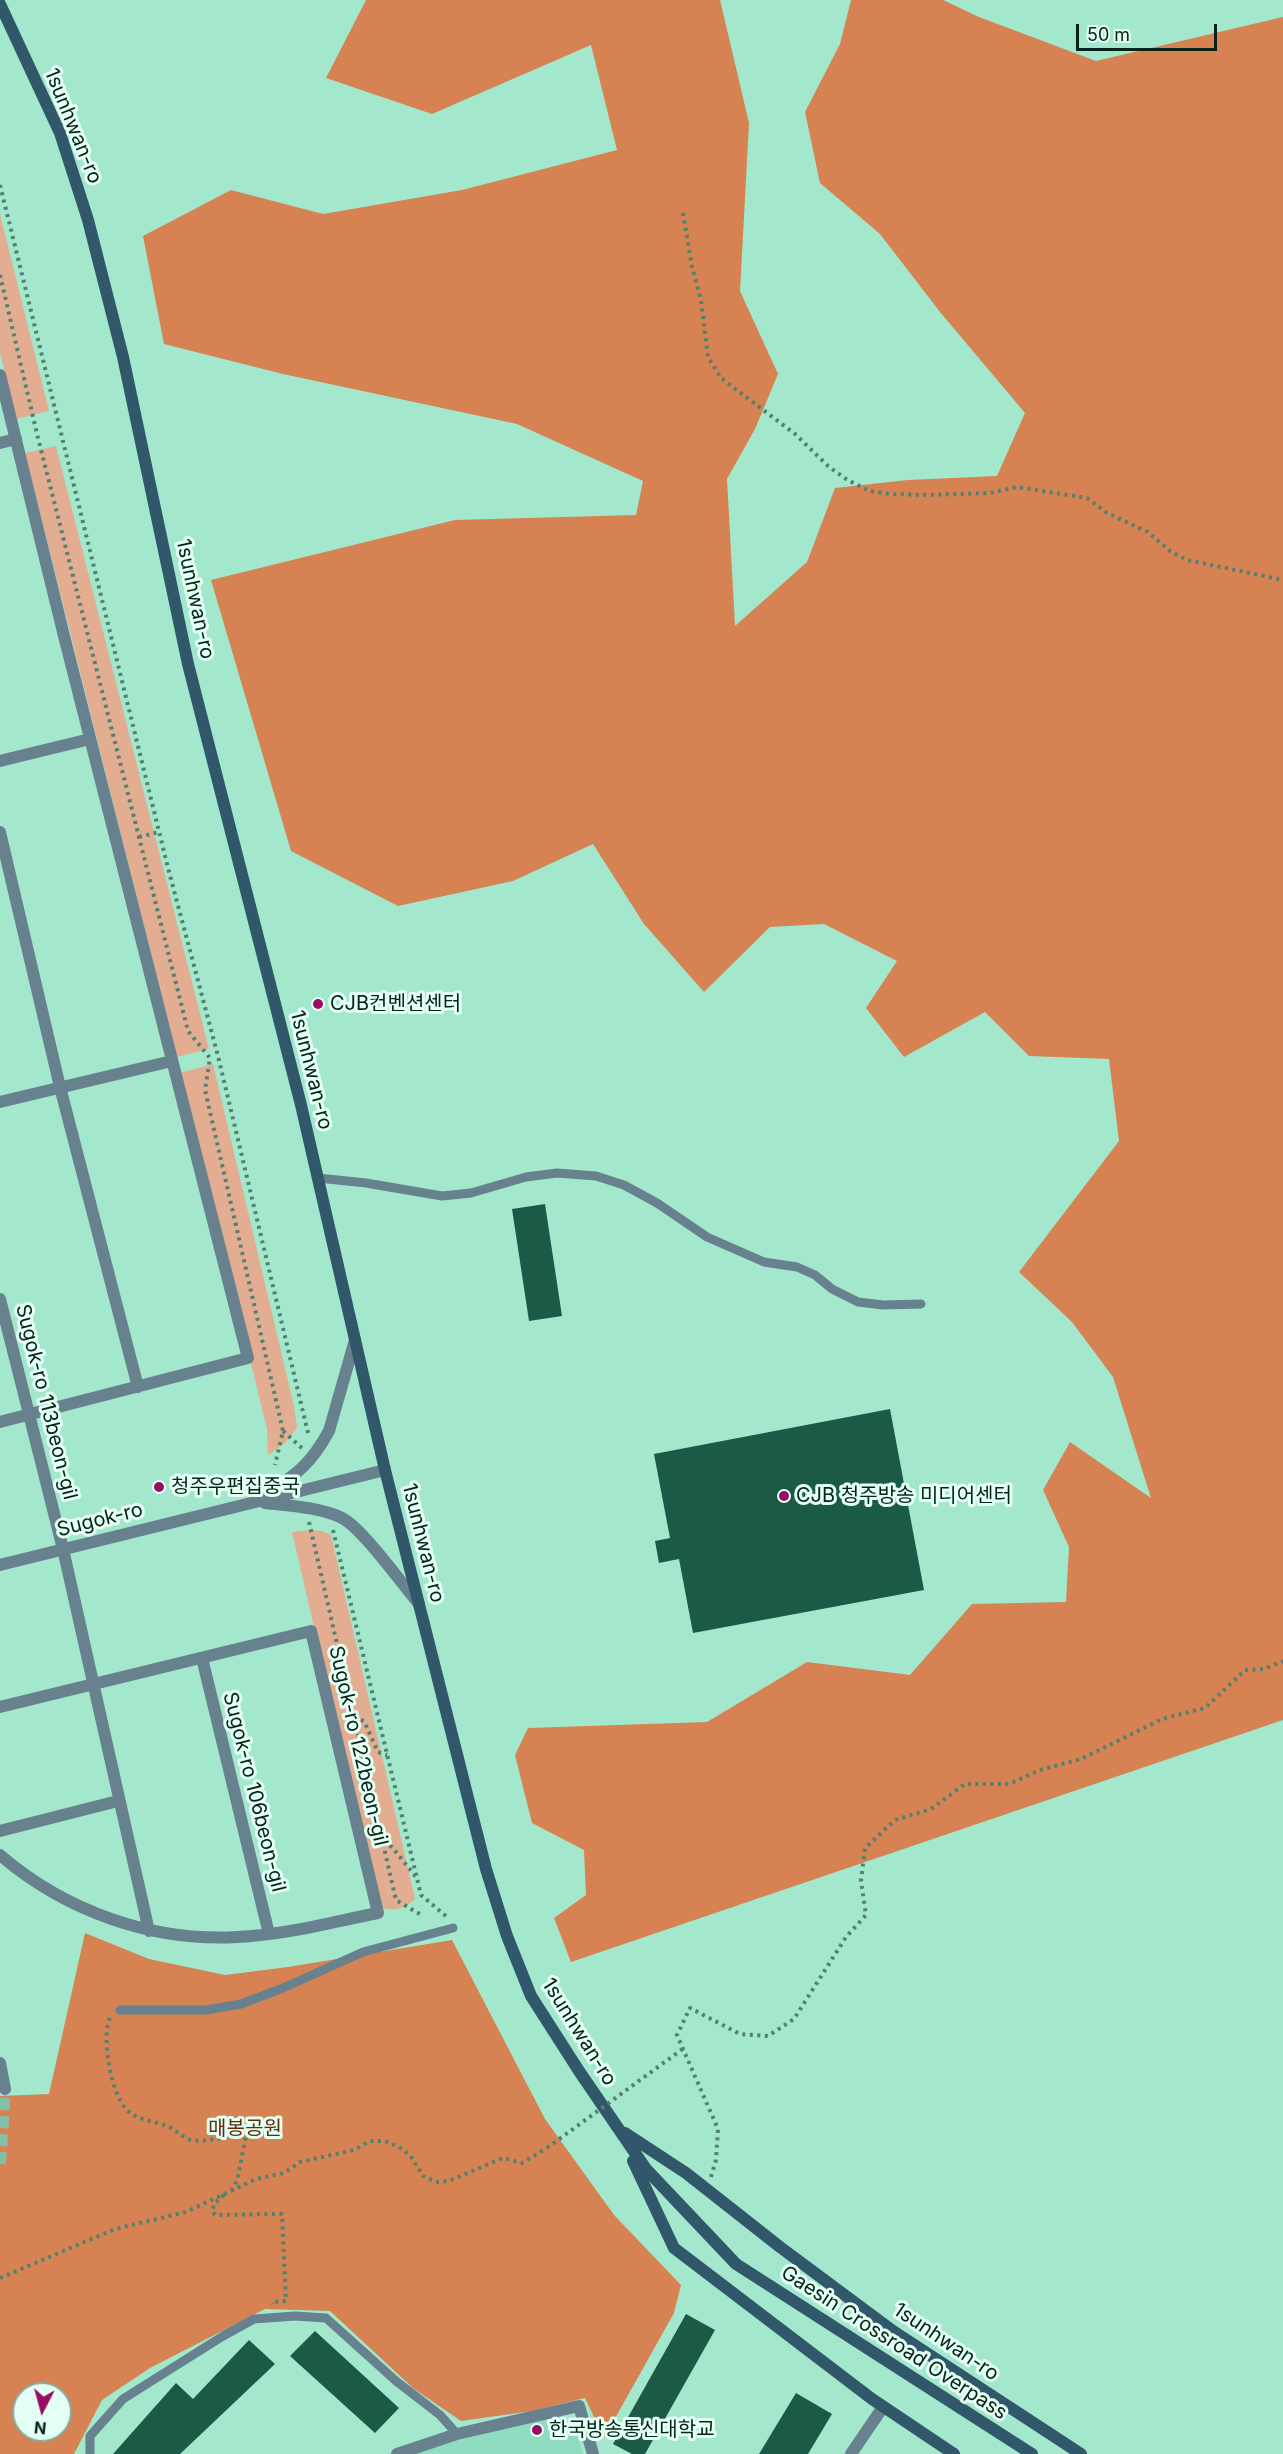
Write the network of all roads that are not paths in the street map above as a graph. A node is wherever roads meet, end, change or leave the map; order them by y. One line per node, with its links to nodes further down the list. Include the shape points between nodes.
1 (6, 0): 3 (main road)
2 (0, 4): 3 (main road, 1sunhwan-ro)
3 (3, 16): 13 (main road, 1sunhwan-ro, via 60,133 88,220 123,357 188,664)
4 (0, 375): 5 (street)
5 (16, 439): 6 (street); 7 (street)
6 (0, 443)
7 (90, 739): 8 (street); 10 (street)
8 (0, 761)
9 (0, 832): 11 (street)
10 (172, 1061): 11 (street); 17 (street, via 248,1358)
11 (60, 1087): 12 (street); 17 (street)
12 (0, 1102)
13 (318, 1178): 15 (lane, via 441,1196 557,1173 596,1176 657,1203 706,1237 764,1262 797,1267 858,1302); 16 (main road, 1sunhwan-ro)
14 (0, 1299): 18 (street, Sugok-ro 113beon-gil)
15 (921, 1304)
16 (355, 1340): 20 (main road, 1sunhwan-ro); 21 (street, via 322,1444 302,1470)
17 (138, 1387): 18 (street)
18 (29, 1414): 19 (street); 22 (street, Sugok-ro 113beon-gil)
19 (0, 1422)
20 (385, 1470): 21 (street, Sugok-ro); 24 (main road, 1sunhwan-ro)
21 (258, 1502): 22 (street, Sugok-ro); 24 (street, via 342,1518)
22 (63, 1549): 23 (street, Sugok-ro); 26 (street, Sugok-ro 113beon-gil)
23 (0, 1565)
24 (419, 1604): 37 (main road, 1sunhwan-ro, via 486,1869 507,1936 531,1996)
25 (202, 1658): 26 (street, Sugok-ro 122beon-gil); 33 (street, Sugok-ro 106beon-gil); 33 (street, Sugok-ro 122beon-gil, via 311,1631 378,1913)
26 (94, 1686): 27 (street, Sugok-ro 122beon-gil); 28 (street, Sugok-ro 113beon-gil)
27 (0, 1707)
28 (118, 1801): 29 (street); 32 (street, Sugok-ro 113beon-gil)
29 (0, 1831)
30 (0, 1855): 32 (street, via 75,1904)
31 (452, 1924): 34 (lane, via 363,1952 241,2004 206,2010)
32 (149, 1931): 33 (street, via 214,1938)
33 (268, 1934)
34 (120, 2010)
35 (0, 2063): 36 (street)
36 (4, 2089)
37 (619, 2130): 38 (main road, 1sunhwan-ro, via 646,2169); 39 (main road, via 674,2247); 47 (main road, 1sunhwan-ro, via 686,2173 894,2331)
38 (736, 2264): 46 (main road, Gaesin Crossroad Overpass)
39 (883, 2407): 44 (street); 45 (main road)
40 (457, 2434): 41 (lane, via 326,2318 295,2316 254,2319 123,2399 90,2436); 42 (street); 43 (street, via 579,2406)
41 (90, 2454)
42 (397, 2454)
43 (593, 2454)
44 (851, 2454)
45 (954, 2454)
46 (1032, 2454)
47 (1081, 2454)

